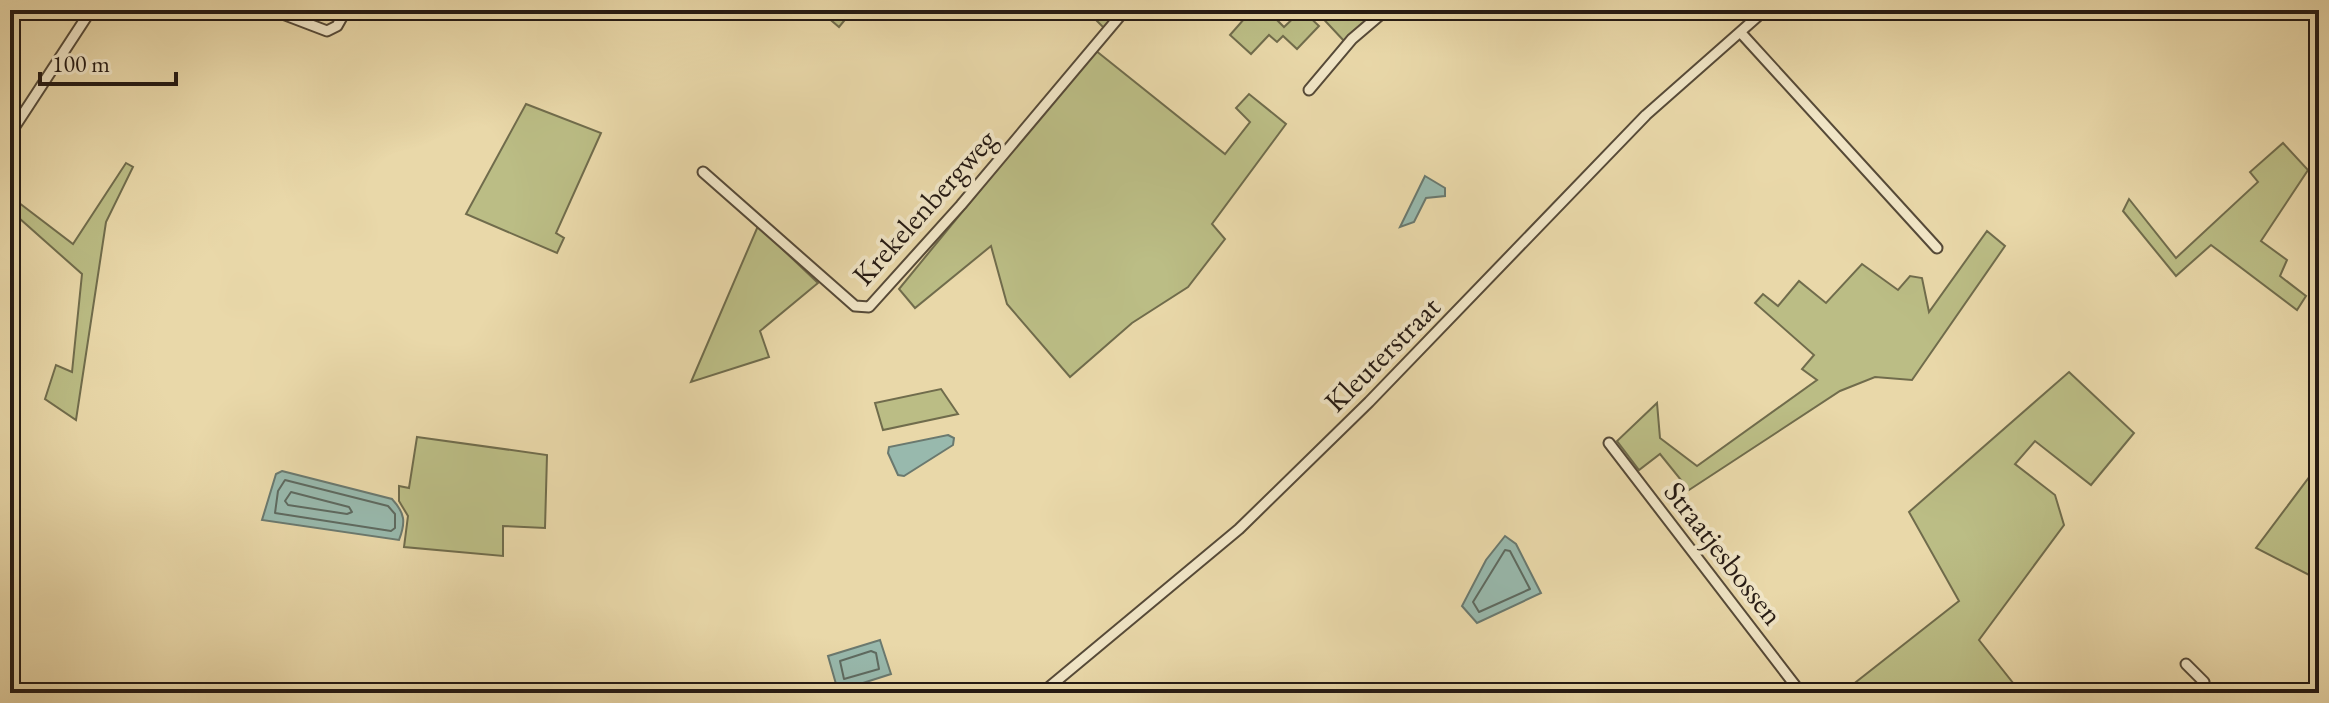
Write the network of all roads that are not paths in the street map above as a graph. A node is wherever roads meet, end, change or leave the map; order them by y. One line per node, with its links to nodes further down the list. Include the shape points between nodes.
1 (91, 10): 9 (street)
2 (272, 10): 3 (street, via 330,31)
3 (346, 10)
4 (1125, 10): 10 (street, Krekelenbergweg, via 869,307 855,306)
5 (1386, 10): 8 (street, via 1352,39)
6 (1765, 10): 7 (street, Kleuterstraat)
7 (1741, 33): 11 (street); 14 (street, Kleuterstraat, via 1646,115 1239,529)
8 (1309, 90)
9 (10, 134)
10 (703, 172)
11 (1937, 248)
12 (1609, 443): 15 (street, Straatjesbossen)
13 (2186, 664): 16 (street, via 2204,682)
14 (1042, 693)
15 (1801, 693)
16 (2200, 693)

